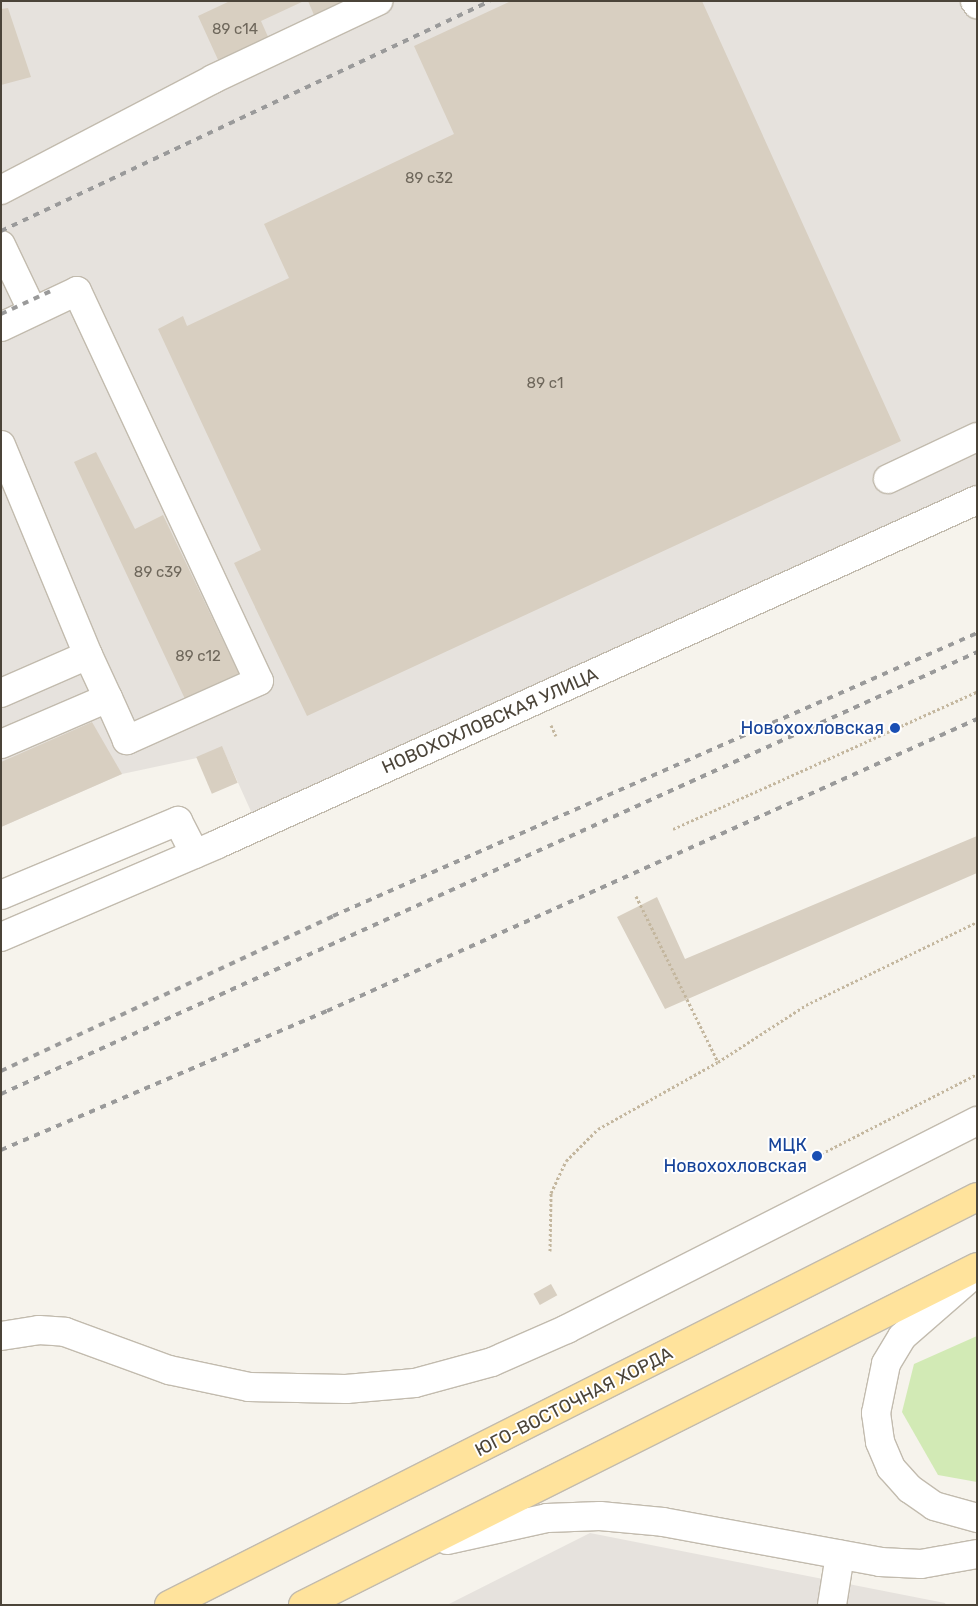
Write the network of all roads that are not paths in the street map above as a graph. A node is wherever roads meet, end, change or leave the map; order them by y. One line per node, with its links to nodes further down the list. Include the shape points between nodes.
1 (378, 1): 2 (street, via 213,80)
2 (1, 190)
3 (1, 245): 4 (street)
4 (32, 310): 5 (street); 12 (street, via 77,291 259,681 127,740)
5 (1, 327)
6 (977, 437): 8 (street)
7 (1, 445): 10 (street)
8 (888, 478)
9 (977, 500): 14 (street, НОВОХОХЛОВСКАЯ УЛИЦА)
10 (88, 655): 11 (street); 12 (street)
11 (1, 692)
12 (108, 698): 13 (street)
13 (1, 744)
14 (195, 854): 15 (street, via 178,821); 16 (street, НОВОХОХЛОВСКАЯ УЛИЦА)
15 (1, 895)
16 (1, 936)
17 (977, 1121): 21 (street, via 567,1329 492,1362 415,1383 346,1389 249,1387 169,1370 65,1332 39,1330)
18 (977, 1197): 27 (main road, ЮГО-ВОСТОЧНАЯ ХОРДА)
19 (977, 1267): 23 (main road)
20 (977, 1272): 22 (street, via 902,1337 886,1364 876,1413 880,1442 891,1468 910,1489 934,1506)
21 (1, 1336)
22 (977, 1518)
23 (419, 1547): 25 (street, via 538,1520 600,1516 663,1522); 26 (main road)
24 (977, 1554): 25 (street, via 922,1564)
25 (840, 1555): 30 (street)
26 (358, 1577): 28 (main road); 29 (main road)
27 (169, 1605)
28 (303, 1605)
29 (319, 1605)
30 (832, 1605)

